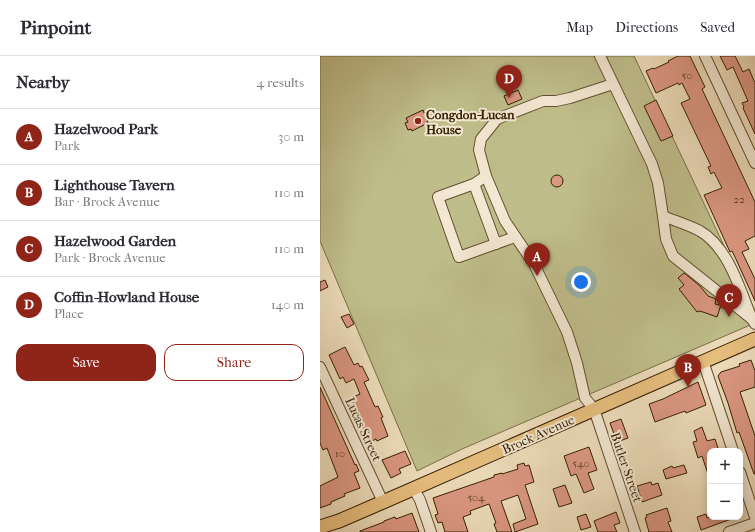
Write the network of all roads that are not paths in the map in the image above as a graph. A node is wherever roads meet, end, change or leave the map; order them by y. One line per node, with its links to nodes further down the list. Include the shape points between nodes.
1 (600, 56): 3 (street)
2 (705, 56): 4 (street)
3 (613, 84): 5 (street, Butler Street, via 570,98 542,101 497,119 481,139 479,150); 7 (street, via 652,164)
4 (755, 163)
5 (486, 176): 6 (street); 8 (street, Butler Street, via 505,221)
6 (474, 184): 9 (street); 9 (street, via 438,197 459,258)
7 (663, 216): 10 (street, via 666,239 673,256); 10 (street, via 700,231 716,244 733,269)
8 (515, 237): 9 (street); 14 (street, Butler Street, via 534,264 567,332 585,398)
9 (496, 244)
10 (753, 321)
11 (755, 339): 12 (main road, Brock Avenue)
12 (702, 361): 14 (main road, Brock Avenue); 15 (street)
13 (320, 367): 18 (street, Lucas Street)
14 (594, 409): 17 (main road, Brock Avenue); 23 (street, Butler Street)
15 (732, 448)
16 (743, 481): 19 (street)
17 (414, 489): 18 (main road, Brock Avenue); 22 (street)
18 (383, 502): 21 (main road, Brock Avenue)
19 (755, 517)
20 (755, 523): 24 (street)
21 (328, 528)
22 (431, 532)
23 (635, 532)
24 (730, 532)

